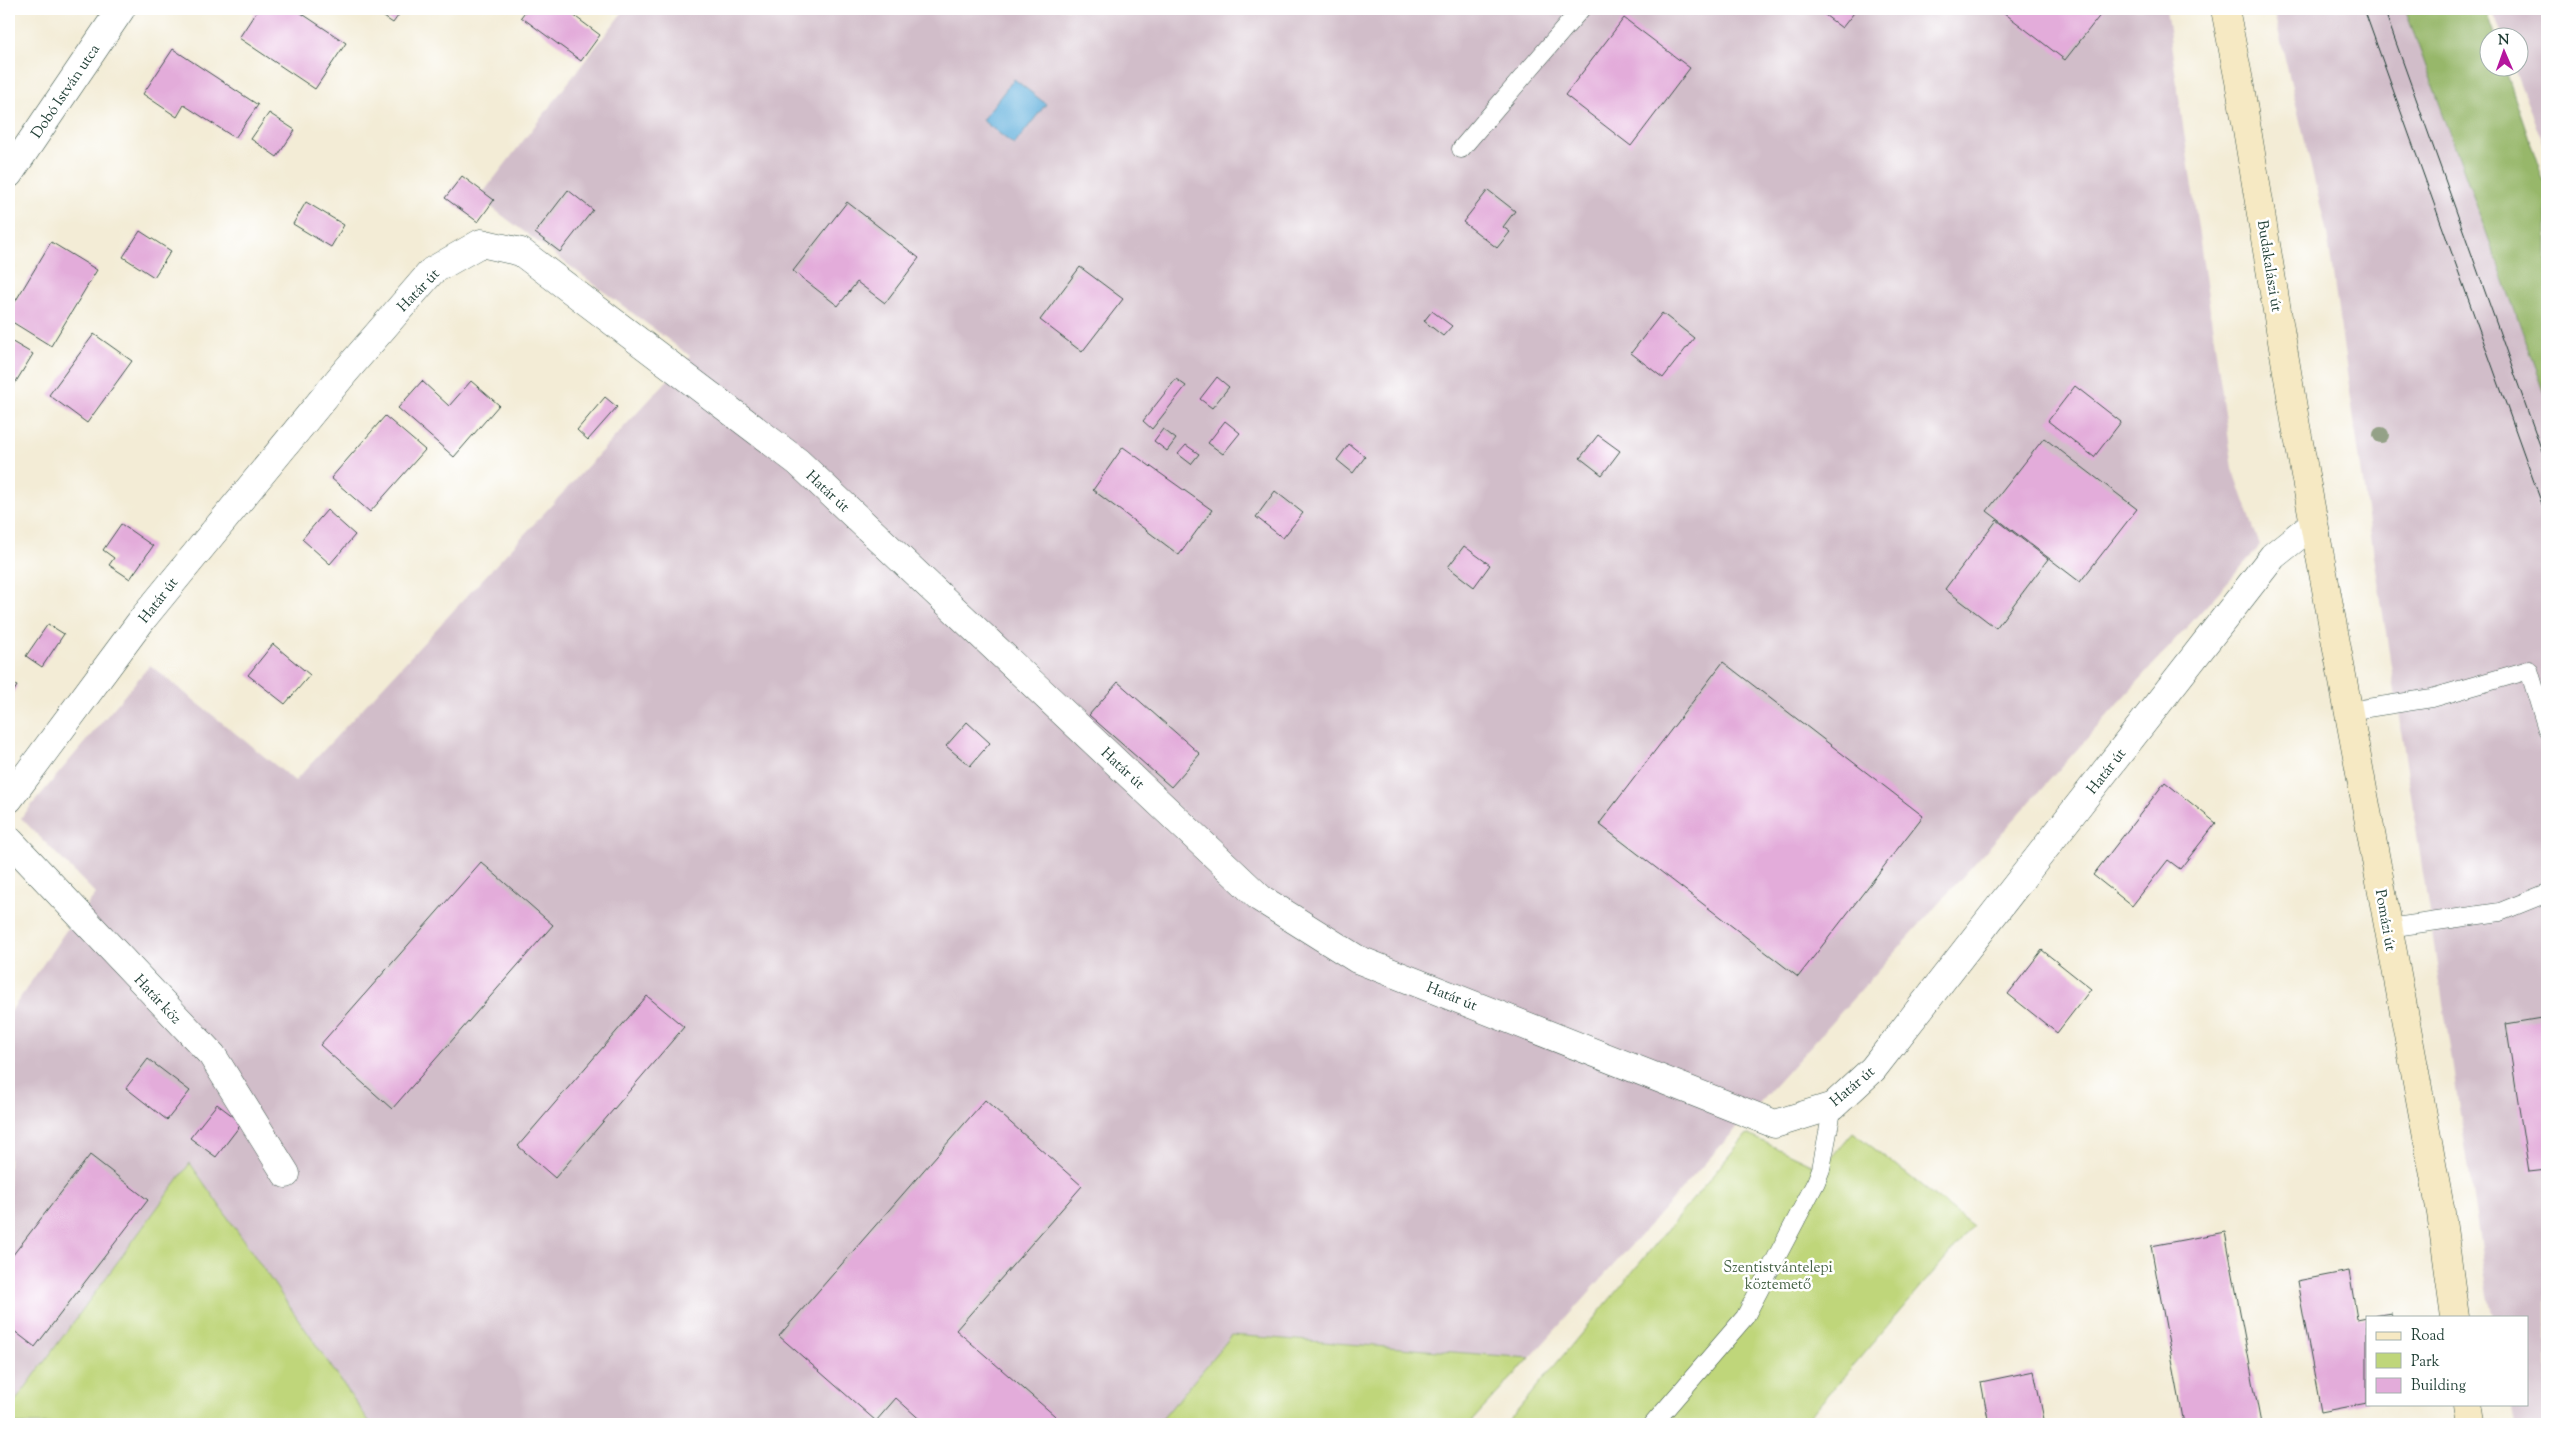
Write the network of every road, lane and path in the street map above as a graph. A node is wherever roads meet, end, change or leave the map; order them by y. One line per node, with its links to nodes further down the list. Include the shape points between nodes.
1 (121, 9): 5 (street, Dobó István utca)
2 (1581, 9): 4 (lane)
3 (2225, 9): 6 (main road, Budakalászi út)
4 (1461, 149)
5 (9, 174)
6 (2313, 524): 7 (main road, Pomázi út); 13 (street, Határ út, via 2273,556 1873,1069)
7 (2348, 711): 8 (lane, via 2432,698 2529,670); 12 (main road, Pomázi út)
8 (2547, 729)
9 (9, 799): 13 (street, Határ út, via 144,617 345,372 432,271 482,243 521,252 798,462 1260,898 1357,959 1775,1124)
10 (9, 840): 14 (street, Határ köz, via 212,1055)
11 (2547, 893): 12 (lane, via 2500,912)
12 (2388, 928): 15 (main road, Pomázi út, via 2441,1213)
13 (1833, 1106): 17 (lane, via 1816,1182 1745,1318)
14 (286, 1174)
15 (2456, 1316)
16 (2468, 1406): 18 (main road)
17 (1653, 1424)
18 (2471, 1424)

